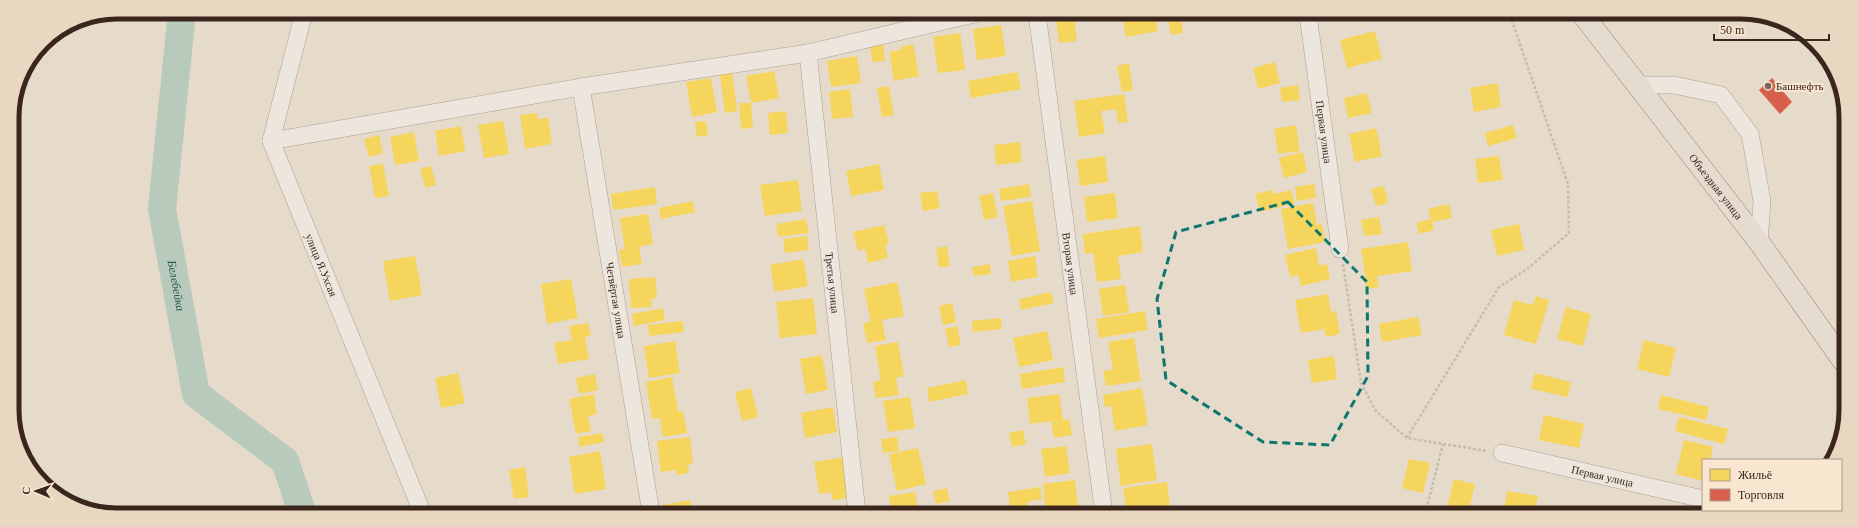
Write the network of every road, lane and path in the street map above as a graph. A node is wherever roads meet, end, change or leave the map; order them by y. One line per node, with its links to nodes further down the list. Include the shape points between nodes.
1 (302, 19): 10 (street)
2 (953, 19): 7 (street)
3 (1038, 19): 21 (street, Вторая улица)
4 (1309, 19): 12 (street, Первая улица)
5 (1511, 19): 14 (path, via 1568,184 1569,233 1526,270 1499,287)
6 (1586, 19): 8 (main road, Объездная улица)
7 (808, 53): 9 (street); 20 (street, Третья улица)
8 (1636, 85): 11 (main road, Объездная улица); 11 (street, via 1674,85 1721,96 1750,134 1762,201)
9 (581, 87): 10 (street); 19 (street, Четвёртая улица)
10 (271, 141): 18 (street, улица Я.Ухсая)
11 (1760, 242): 13 (main road, Объездная улица)
12 (1340, 249): 14 (path, via 1361,383 1376,411)
13 (1839, 355)
14 (1407, 438): 15 (path)
15 (1443, 444): 16 (path); 22 (path)
16 (1502, 453): 17 (street, Первая улица)
17 (1702, 499)
18 (420, 508)
19 (650, 508)
20 (857, 508)
21 (1103, 508)
22 (1427, 508)

